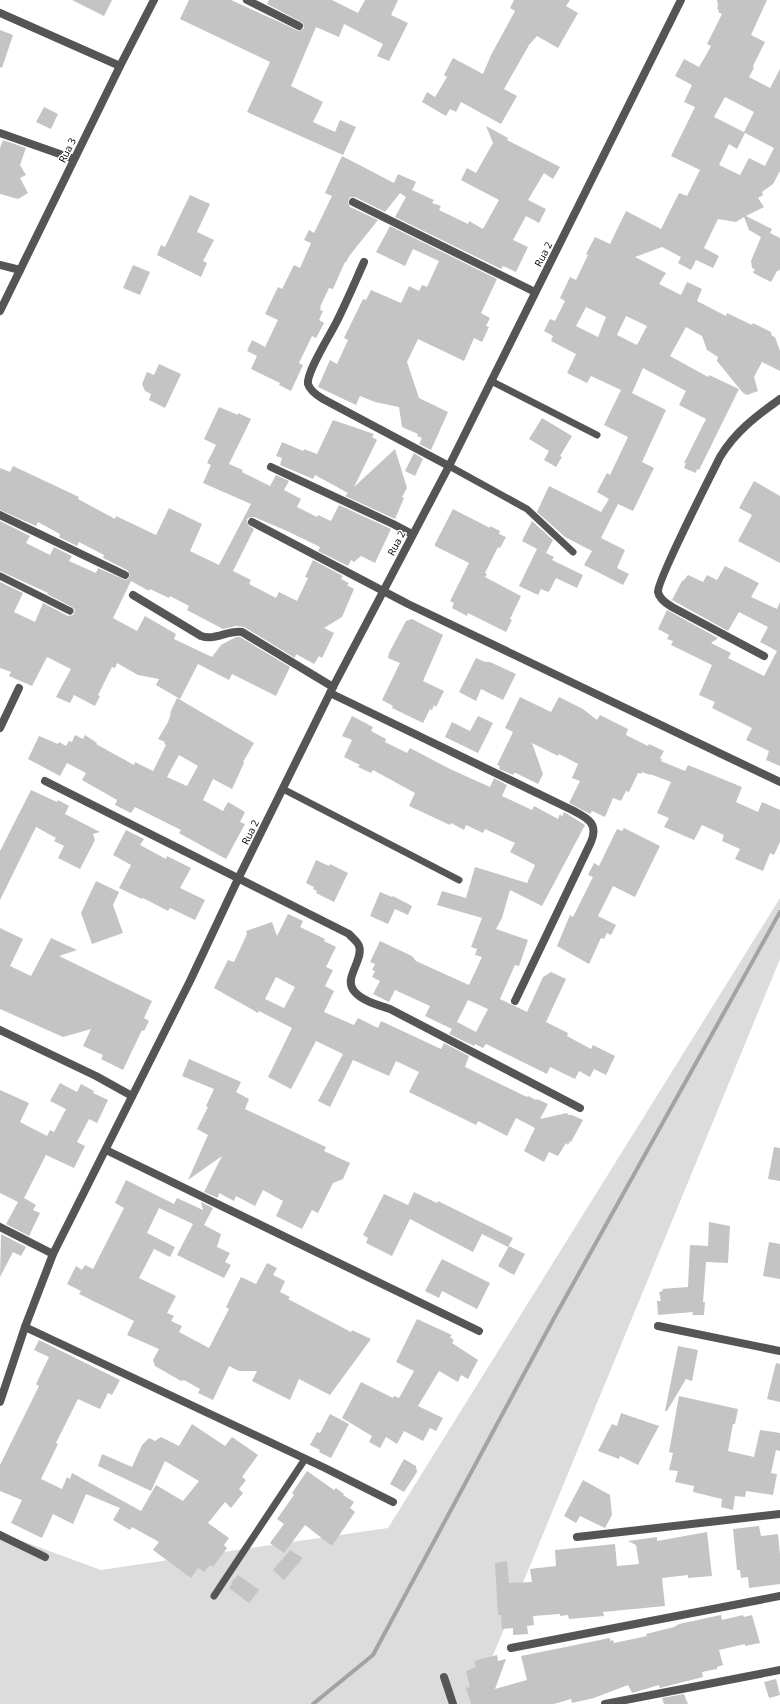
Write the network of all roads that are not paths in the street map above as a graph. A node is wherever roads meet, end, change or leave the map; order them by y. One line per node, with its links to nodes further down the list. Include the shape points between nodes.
1 (154, 0): 6 (street, Rua 3)
2 (248, 0): 5 (street)
3 (681, 0): 13 (street, Rua 2)
4 (0, 13): 6 (street)
5 (299, 26)
6 (120, 66): 8 (street, Rua 3)
7 (0, 133): 8 (street)
8 (74, 159): 12 (street, Rua 3)
9 (353, 202): 13 (street)
10 (364, 262): 18 (street, via 312,370 309,386 323,399)
11 (0, 265): 12 (street)
12 (20, 270): 14 (street, Rua 3)
13 (535, 292): 15 (street, Rua 2)
14 (0, 311)
15 (491, 381): 17 (lane); 18 (street, Rua 2)
16 (780, 399): 29 (street, via 746,424 728,443 668,564 658,590 660,596 672,607)
17 (597, 435)
18 (448, 466): 22 (street, Rua 2); 23 (lane, via 527,509)
19 (271, 467): 22 (street)
20 (0, 515): 24 (street)
21 (252, 522): 26 (street)
22 (412, 534): 26 (street, Rua 2)
23 (573, 552)
24 (125, 575)
25 (0, 576): 28 (lane)
26 (382, 591): 31 (street, Rua 2); 34 (street)
27 (133, 595): 31 (street, via 206,638 242,632)
28 (70, 611)
29 (764, 656)
30 (19, 688): 32 (street)
31 (332, 690): 35 (street, Rua 2); 38 (street, via 572,810 592,824 594,832 591,842)
32 (0, 728)
33 (44, 781): 36 (street)
34 (780, 782)
35 (283, 789): 36 (street, Rua 2); 37 (lane)
36 (238, 879): 40 (street, Rua 2); 41 (street, via 349,934 359,947 360,953 351,982 352,988 358,994)
37 (459, 880)
38 (515, 1001)
39 (0, 1030): 40 (street)
40 (132, 1096): 42 (street, Rua 2)
41 (580, 1108)
42 (106, 1150): 44 (street, Rua 2); 47 (street)
43 (0, 1227): 44 (street)
44 (53, 1254): 46 (street, Rua 2)
45 (658, 1326): 48 (street)
46 (25, 1327): 49 (street, Rua 2); 50 (street)
47 (479, 1332)
48 (780, 1351)
49 (0, 1402)
50 (305, 1459): 51 (street); 56 (lane)
51 (394, 1502)
52 (780, 1514): 54 (street)
53 (0, 1535): 55 (street)
54 (577, 1537)
55 (44, 1557)
56 (214, 1596)
57 (780, 1596): 58 (street)
58 (511, 1648)
59 (780, 1670): 62 (street)
60 (444, 1677): 61 (street)
61 (453, 1704)
62 (605, 1704)

